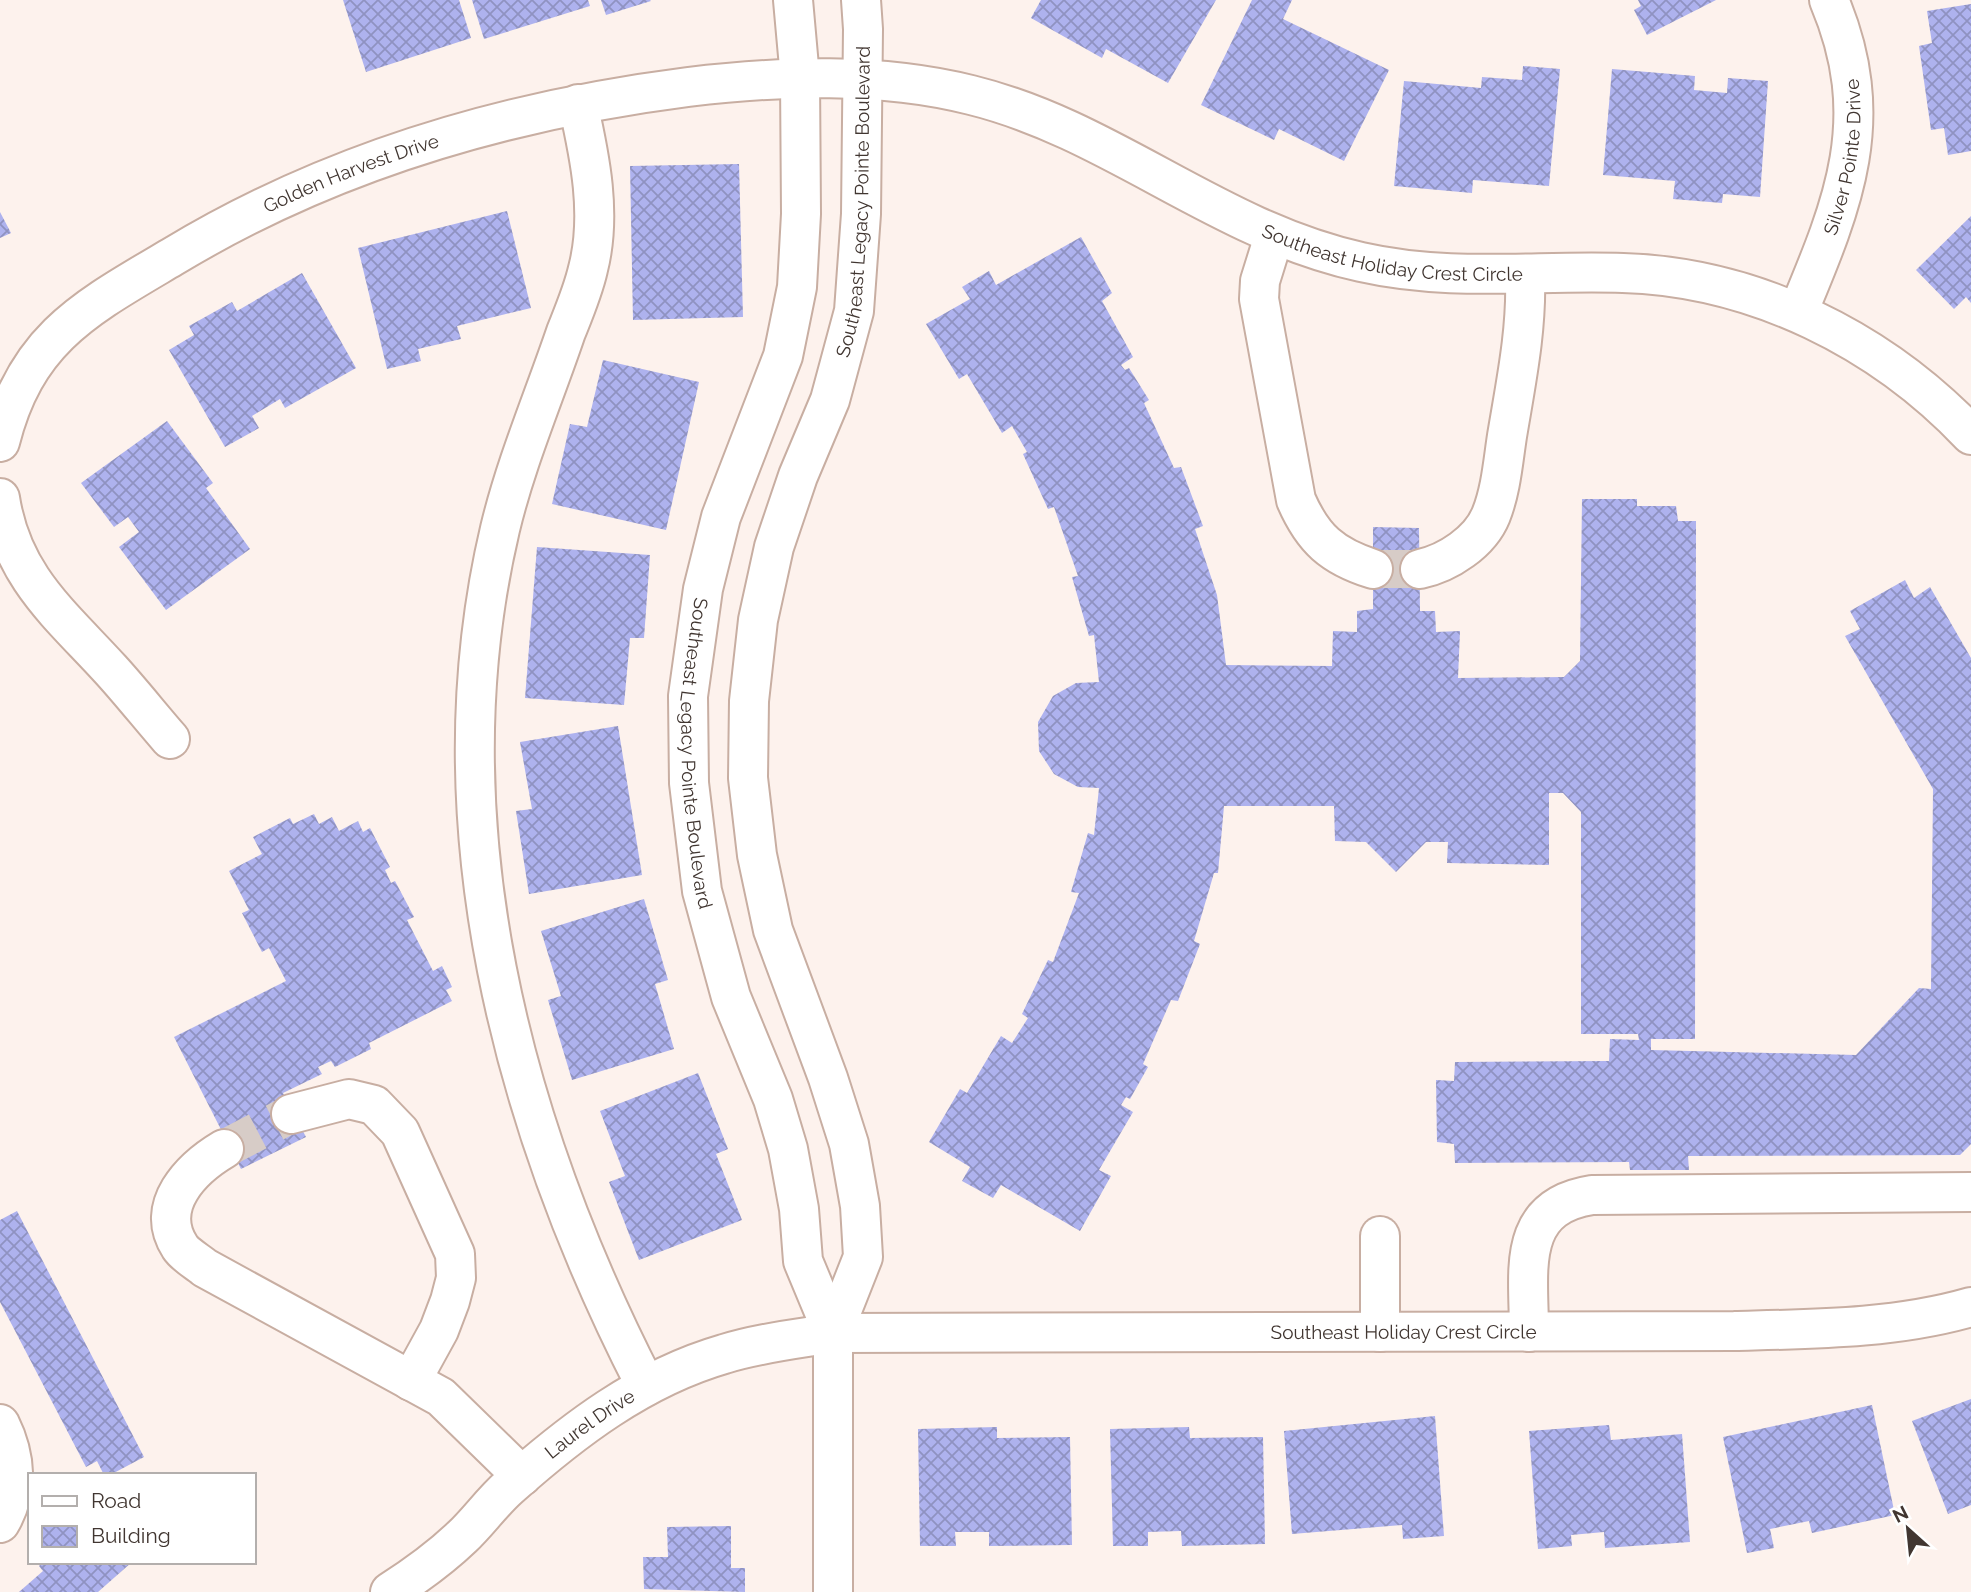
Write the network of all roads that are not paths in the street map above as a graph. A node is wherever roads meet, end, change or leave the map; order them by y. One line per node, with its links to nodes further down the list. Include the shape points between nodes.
1 (793, 0): 4 (street, Southeast Legacy Pointe Boulevard)
2 (861, 0): 5 (street, Southeast Legacy Pointe Boulevard)
3 (1829, 0): 9 (street, Silver Pointe Drive, via 1844,35 1853,86 1852,134 1833,230)
4 (800, 78): 5 (street, Southeast Holiday Crest Circle); 6 (street, Golden Harvest Drive, via 726,83); 23 (street, Southeast Legacy Pointe Boulevard, via 802,214 797,287 783,356 721,517 703,589 688,696 689,783 702,891 731,997 773,1099 788,1149 803,1261)
5 (861, 81): 7 (street, Southeast Holiday Crest Circle, via 971,95 1043,118 1112,149 1178,189); 23 (street, Southeast Legacy Pointe Boulevard, via 861,214 854,311 830,400 774,547 758,620 749,701 748,778 772,930 849,1144 860,1206 863,1257)
6 (578, 104): 11 (street, Golden Harvest Drive, via 411,147 305,188 204,237 107,295 54,336 15,394); 25 (street, via 590,160 594,215 589,268 500,528 482,641 474,749 477,838 490,935 512,1037 585,1257)
7 (1274, 236): 8 (street, Southeast Holiday Crest Circle, via 1366,264 1449,275); 13 (street, via 1259,299 1296,500 1319,539 1343,559)
8 (1525, 275): 9 (street, Southeast Holiday Crest Circle, via 1628,272 1702,283); 14 (street, via 1527,322 1490,516 1476,538 1456,554)
9 (1798, 312): 10 (street, Southeast Holiday Crest Circle, via 1879,356 1942,405)
10 (1971, 435)
11 (0, 442)
12 (0, 498): 15 (street, via 19,563 42,598)
13 (1373, 569)
14 (1420, 569)
15 (170, 739)
16 (291, 1114): 24 (street, via 349,1098 374,1105 400,1132 455,1254 456,1278 450,1301)
17 (224, 1149): 24 (street, via 204,1161 179,1188 170,1218 180,1247 205,1268)
18 (1971, 1192): 22 (street, via 1592,1195 1570,1199 1544,1217 1531,1245)
19 (1380, 1236): 21 (street)
20 (1971, 1307): 22 (street, Southeast Holiday Crest Circle, via 1844,1328)
21 (1380, 1332): 22 (street, Southeast Holiday Crest Circle); 23 (street, Southeast Holiday Crest Circle)
22 (1529, 1332)
23 (833, 1333): 25 (street, Laurel Drive, via 723,1354); 30 (street, Southeast Legacy Pointe Boulevard)
24 (411, 1381): 27 (street, via 441,1397)
25 (646, 1386): 27 (street, Laurel Drive, via 566,1439)
26 (0, 1424): 28 (street, via 13,1461 13,1490)
27 (522, 1476): 29 (street, Laurel Drive, via 461,1538)
28 (0, 1524)
29 (390, 1592)
30 (833, 1592)

